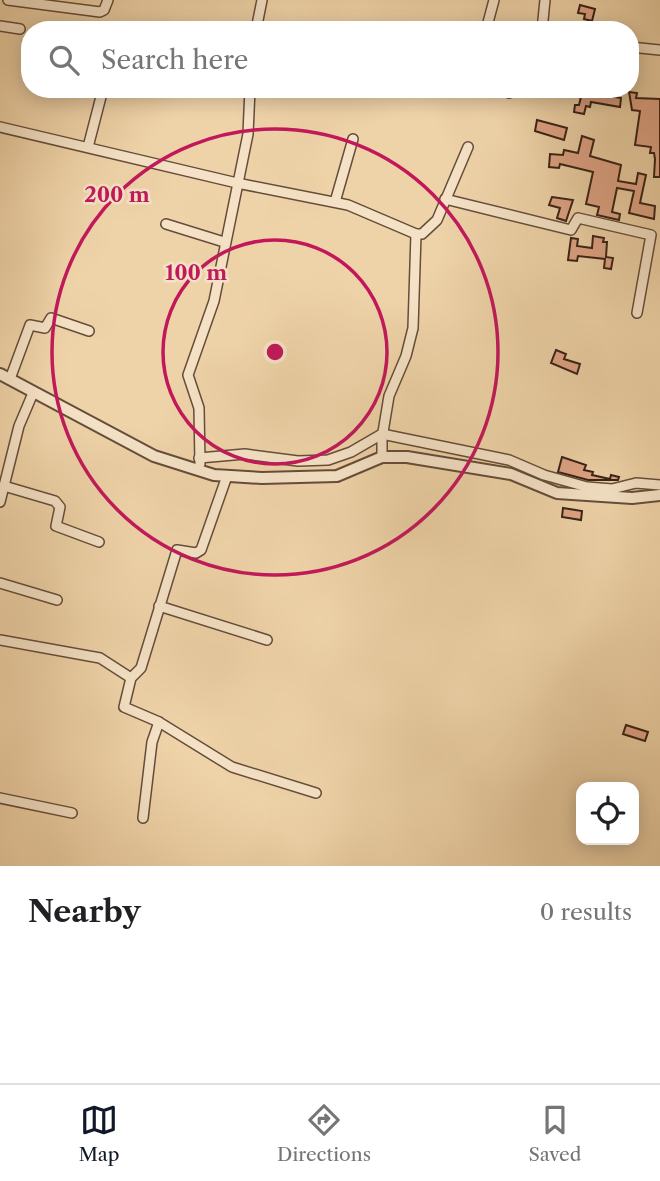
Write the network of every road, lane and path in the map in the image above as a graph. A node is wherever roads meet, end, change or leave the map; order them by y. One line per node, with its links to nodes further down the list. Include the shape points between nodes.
1 (8, 0): 6 (street)
2 (108, 0): 6 (street, via 100,12)
3 (262, 0): 7 (street)
4 (494, 0): 8 (street)
5 (545, 0): 9 (street)
6 (29, 1)
7 (258, 21)
8 (488, 21)
9 (543, 21)
10 (0, 26): 11 (street)
11 (20, 29)
12 (639, 48): 13 (street)
13 (660, 50)
14 (101, 98): 18 (street)
15 (250, 98): 20 (street, via 248,134)
16 (0, 128): 18 (street)
17 (353, 139): 22 (street)
18 (88, 147): 20 (street)
19 (468, 147): 21 (street)
20 (237, 183): 22 (street); 25 (street)
21 (445, 199): 24 (street, via 437,220); 26 (street, via 571,230 578,218 651,234)
22 (335, 202): 24 (street)
23 (166, 224): 25 (street)
24 (416, 234): 30 (street, via 413,328 389,396)
25 (224, 242): 32 (street, via 210,316 188,375 199,408)
26 (637, 313)
27 (89, 331): 28 (street, via 51,318 45,328 30,325)
28 (5, 376): 29 (street)
29 (33, 393): 33 (street, via 154,456); 36 (street, via 19,426)
30 (382, 434): 31 (street); 32 (street, via 328,460 245,454); 35 (street, via 509,460 587,487)
31 (382, 457): 34 (street, via 337,476); 37 (street, via 511,474 557,493 632,498)
32 (199, 458): 33 (street)
33 (202, 472): 34 (street)
34 (227, 476): 42 (street, via 201,550 196,554 177,550)
35 (660, 485)
36 (4, 486): 38 (street); 39 (street, via 55,501 60,507 56,526)
37 (660, 495)
38 (0, 502)
39 (99, 542)
40 (0, 583): 41 (street)
41 (57, 600)
42 (159, 606): 44 (street); 45 (street, via 141,668)
43 (0, 640): 45 (street, via 100,658)
44 (267, 640)
45 (131, 677): 46 (street, via 124,707)
46 (159, 722): 47 (street, via 232,767); 50 (street, via 152,742)
47 (316, 793)
48 (0, 798): 49 (street)
49 (72, 814)
50 (143, 818)

